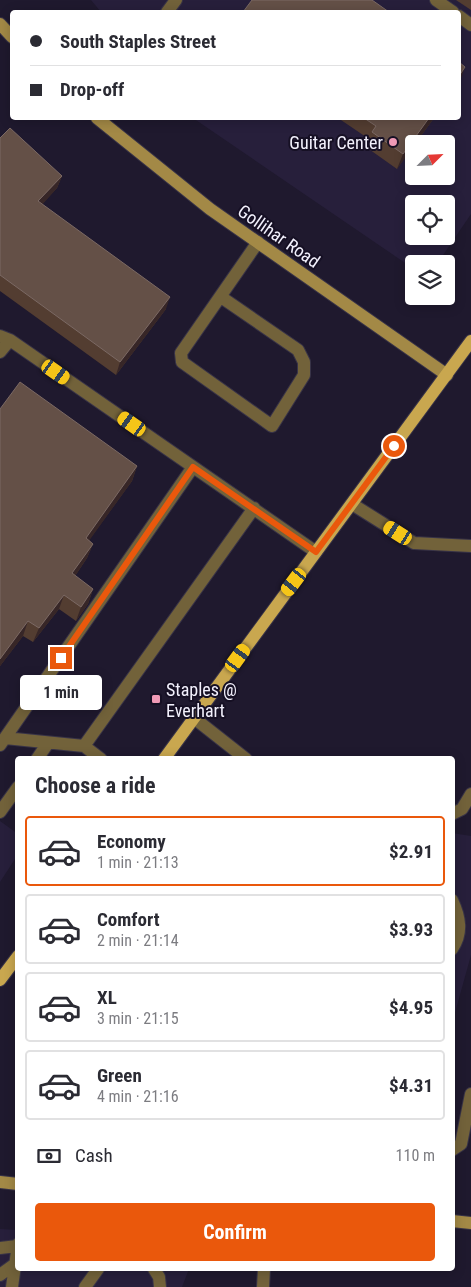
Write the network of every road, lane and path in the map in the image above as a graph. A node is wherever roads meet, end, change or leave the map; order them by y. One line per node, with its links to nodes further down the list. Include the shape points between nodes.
1 (436, 0): 2 (street)
2 (451, 10)
3 (0, 24): 4 (main road)
4 (10, 35)
5 (99, 120): 6 (main road, Gollihar Road, via 210,209)
6 (258, 242): 7 (street); 11 (main road, Gollihar Road)
7 (221, 297): 7 (street, via 181,353 182,362 272,426 304,375 304,362 298,350)
8 (5, 338): 10 (street); 12 (street)
9 (471, 341): 11 (main road)
10 (0, 352)
11 (447, 375): 13 (main road)
12 (193, 467): 14 (street); 18 (street)
13 (352, 504): 15 (street, via 414,543); 16 (main road)
14 (254, 508): 16 (street); 20 (street)
15 (470, 544)
16 (316, 552): 17 (main road)
17 (194, 718): 23 (main road); 24 (street)
18 (3, 742): 19 (street)
19 (48, 743): 20 (street); 21 (street)
20 (84, 746): 22 (street)
21 (39, 756)
22 (97, 756)
23 (166, 756)
24 (242, 756)
25 (15, 791): 27 (street)
26 (471, 794): 28 (street, via 462,809)
27 (0, 812)
28 (455, 812)
29 (455, 907): 30 (street, via 460,918)
30 (455, 945)
31 (15, 960): 32 (main road)
32 (0, 980)
33 (471, 1094): 34 (street)
34 (461, 1146)
35 (0, 1182): 36 (main road)
36 (15, 1184)
37 (455, 1222): 38 (main road)
38 (471, 1223)
39 (15, 1245): 40 (street)
40 (0, 1248)
41 (15, 1264): 45 (street); 46 (street)
42 (97, 1271): 47 (street)
43 (155, 1271): 48 (street)
44 (264, 1271): 49 (street)
45 (0, 1275)
46 (12, 1287)
47 (85, 1287)
48 (160, 1287)
49 (263, 1287)

